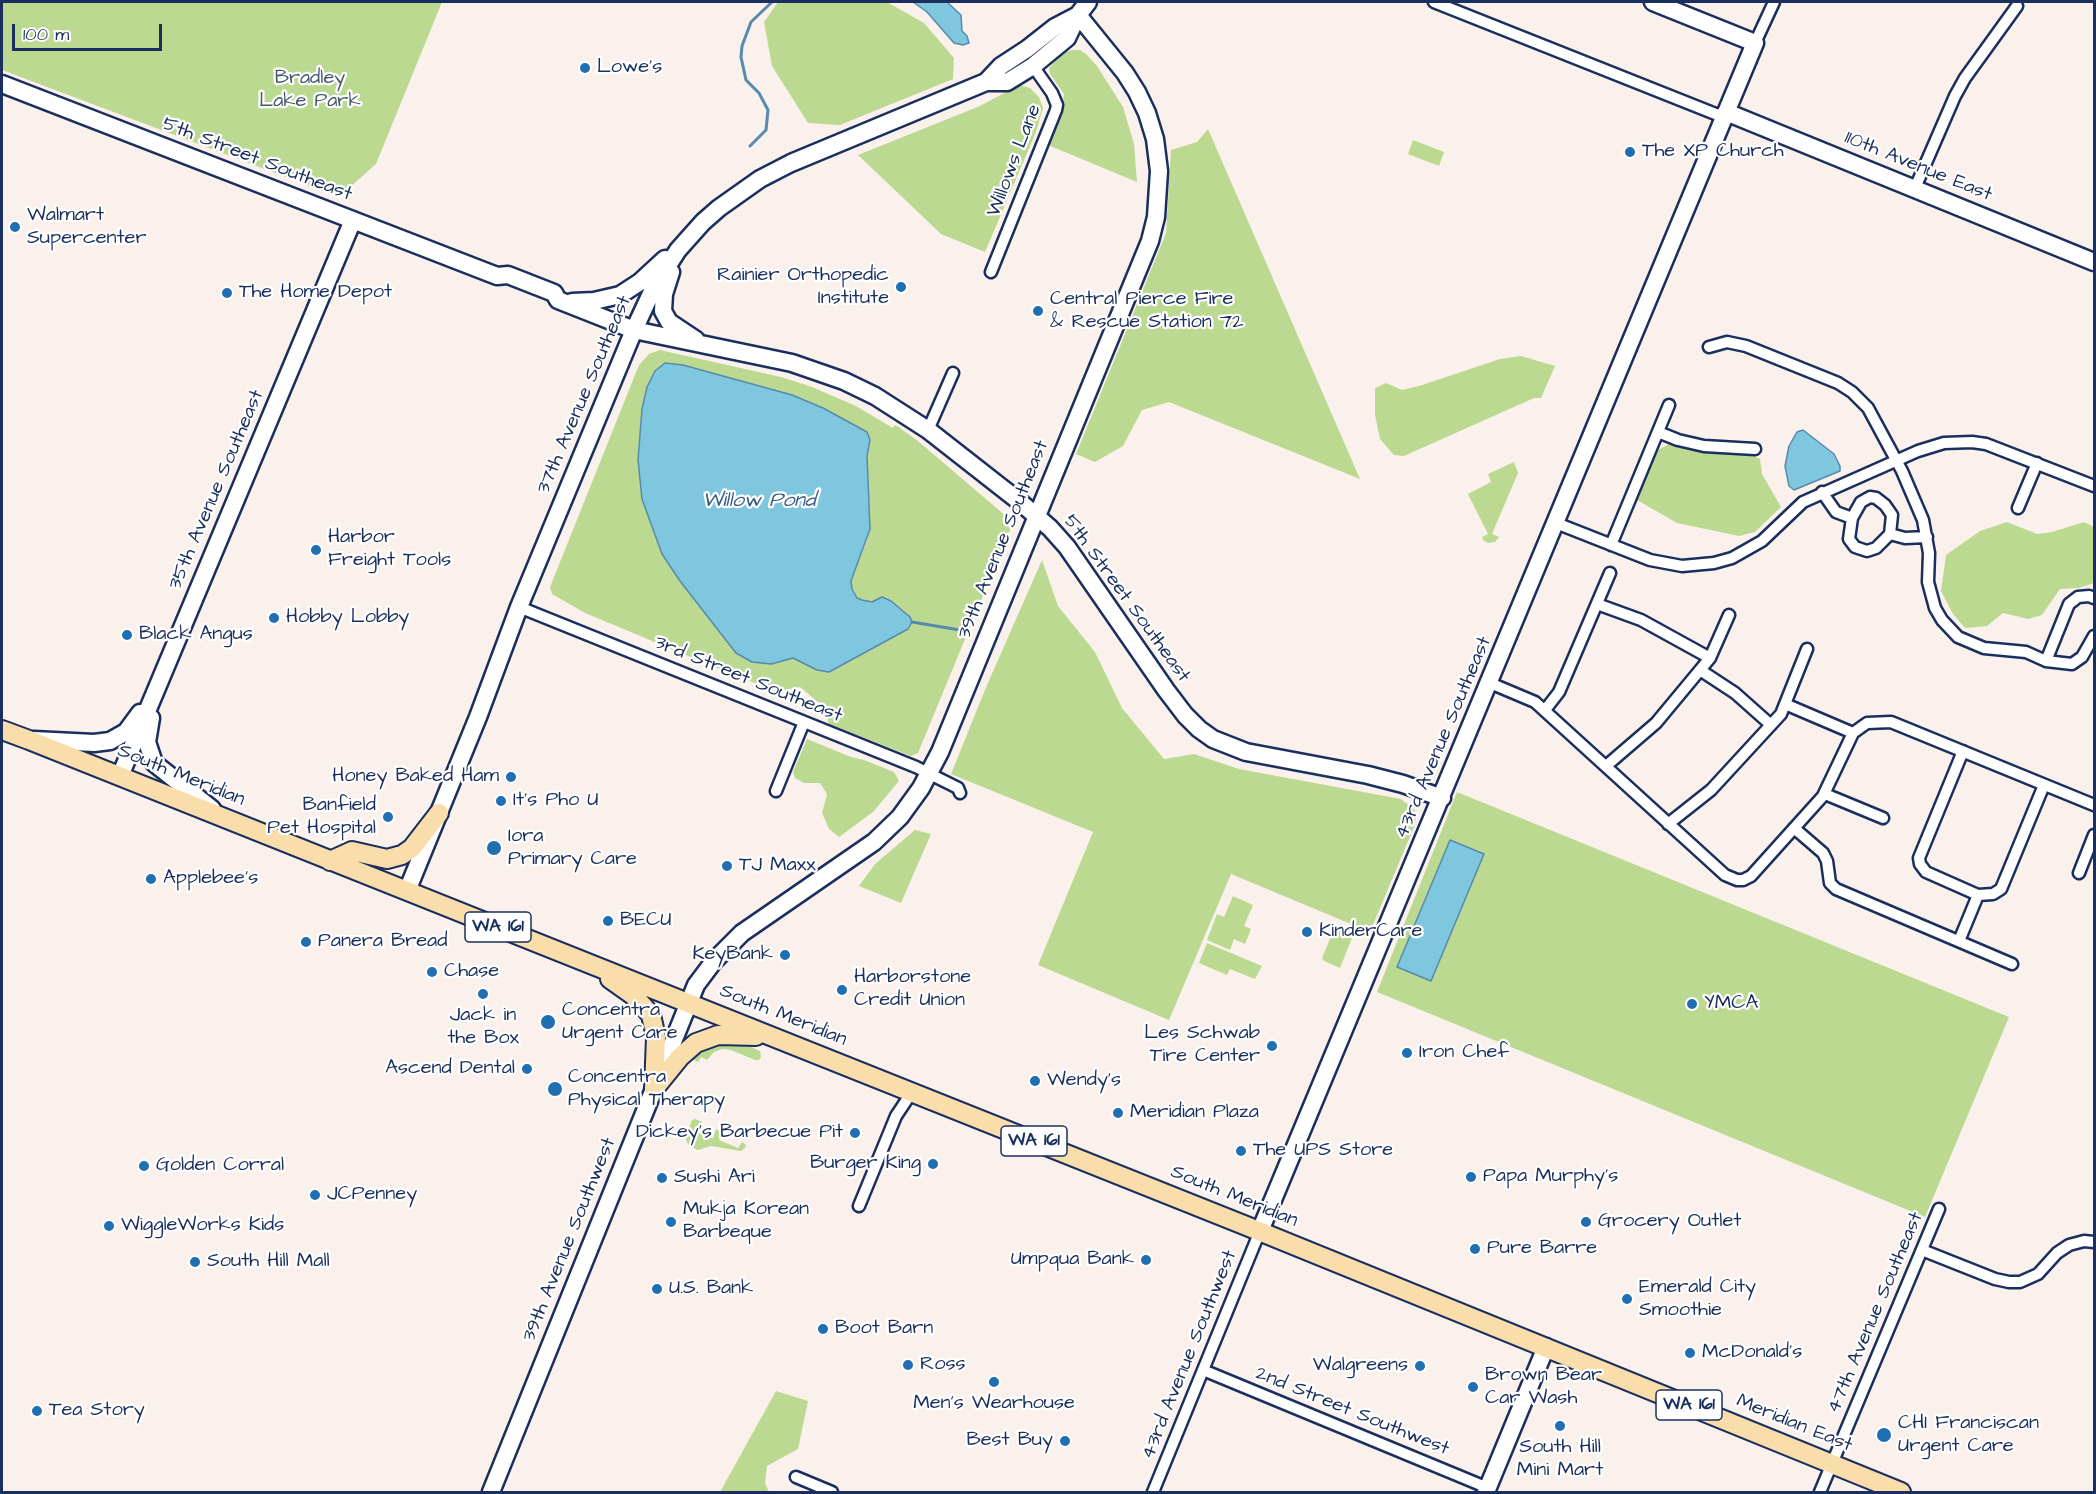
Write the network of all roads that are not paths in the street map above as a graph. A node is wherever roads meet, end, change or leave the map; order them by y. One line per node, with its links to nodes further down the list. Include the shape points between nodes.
1 (1089, 2): 6 (street)
2 (1434, 2): 11 (street, via 1718,115)
3 (1653, 2): 7 (street)
4 (1774, 2): 7 (street)
5 (2017, 6): 12 (street, via 1965,78)
6 (1078, 15): 8 (street, via 1067,38); 9 (street, 37th Avenue Southeast, via 1001,66); 31 (street, 39th Avenue Southeast, via 1119,66 1147,113 1155,139 1159,193 1150,241)
7 (1755, 43): 11 (street, 43rd Avenue Southeast)
8 (1034, 66): 9 (street, 37th Avenue Southeast, via 1006,82); 16 (street, Willows Lane, via 1052,93 1056,110)
9 (986, 82): 14 (street, 37th Avenue Southeast, via 774,172 719,208)
10 (2, 84): 13 (street, 5th Street Southeast)
11 (1726, 112): 12 (street, 110th Avenue East); 33 (street, 43rd Avenue Southeast)
12 (1915, 188): 15 (street, 110th Avenue East)
13 (353, 220): 17 (street, 5th Street Southeast, via 497,276 508,275 554,293); 48 (street, 35th Avenue Southeast)
14 (690, 237): 17 (street, via 629,290 604,300); 18 (street, 37th Avenue Southeast, via 654,287); 19 (street, via 670,275 662,303 669,322)
15 (2094, 262)
16 (991, 272)
17 (561, 301): 18 (street, 5th Street Southeast)
18 (634, 330): 19 (street, 5th Street Southeast); 40 (street, 37th Avenue Southeast)
19 (703, 344): 23 (street, 5th Street Southeast, via 792,363 844,381)
20 (1709, 347): 26 (street, via 1737,343 1838,383 1868,408)
21 (953, 373): 23 (street)
22 (1668, 405): 24 (street)
23 (928, 430): 31 (street, 5th Street Southeast)
24 (1658, 432): 25 (street, via 1704,446); 36 (street)
25 (1755, 449)
26 (1896, 461): 27 (street, via 1944,443 1972,442); 29 (street); 35 (street)
27 (2037, 463): 28 (street); 30 (street)
28 (2094, 486)
29 (1822, 492): 32 (street, via 1836,512); 36 (street, via 1803,502 1762,541 1714,563 1666,564)
30 (2018, 508)
31 (1037, 515): 58 (street, 39th Avenue Southeast); 64 (street, 5th Street Southeast, via 1067,547 1185,715 1213,739 1246,752 1368,775)
32 (1852, 518): 34 (street, via 1849,539 1855,547 1867,551 1876,548); 34 (street, via 1861,502 1876,498 1892,515)
33 (1556, 523): 36 (street); 47 (street, 43rd Avenue Southeast)
34 (1890, 534): 35 (street)
35 (1928, 537): 45 (street, via 1930,595 1950,630 1984,648 2026,652)
36 (1611, 545)
37 (1610, 573): 39 (street)
38 (2094, 598): 45 (street, via 2078,597 2069,604)
39 (1597, 604): 44 (street, via 1641,620); 50 (street, via 1559,692)
40 (519, 607): 51 (street, 3rd Street Southeast); 66 (street, 37th Avenue Southeast)
41 (1729, 615): 44 (street)
42 (2094, 636): 45 (street, via 2082,657 2072,664)
43 (1807, 649): 49 (street)
44 (1710, 658): 46 (street)
45 (2046, 661)
46 (1700, 670): 52 (street, via 1735,693); 57 (street, via 1656,723)
47 (1490, 683): 50 (street); 64 (street, 43rd Avenue Southeast)
48 (154, 696): 55 (street, via 117,739 94,744); 59 (street, 35th Avenue Southeast); 67 (street, via 147,742 151,757 159,768)
49 (1785, 704): 52 (street); 54 (street)
50 (1545, 710): 57 (street)
51 (804, 722): 58 (street, 3rd Street Southeast); 61 (street)
52 (1771, 725): 69 (street, via 1711,790)
53 (2, 730): 55 (main road, South Meridian / WA 161)
54 (1853, 733): 56 (street, via 1867,723 1891,722); 63 (street)
55 (29, 740): 59 (main road, South Meridian / WA 161)
56 (1963, 752): 60 (street); 75 (street, via 1920,864 1926,872)
57 (1606, 766): 69 (street)
58 (929, 773): 62 (street, 3rd Street Southeast, via 958,788); 79 (street, 39th Avenue Southeast, via 905,810 873,842 732,941 705,971)
59 (120, 776): 67 (main road, South Meridian / WA 161)
60 (2044, 785): 65 (street); 75 (street, via 2001,889 1993,894)
61 (776, 790)
62 (960, 793)
63 (1825, 794): 68 (street); 70 (street)
64 (1442, 798): 85 (street, 43rd Avenue Southeast)
65 (2094, 805)
66 (439, 813): 72 (main road, via 402,855 387,860 352,851); 74 (street, 37th Avenue Southeast)
67 (222, 817): 72 (main road, South Meridian / WA 161)
68 (1883, 818)
69 (1668, 824): 70 (street, via 1725,875 1737,880 1751,876)
70 (1794, 828): 76 (street, via 1824,853 1830,883 1836,889)
71 (2094, 835): 73 (street)
72 (330, 861): 74 (main road, South Meridian / WA 161)
73 (2079, 873)
74 (407, 891): 77 (main road, South Meridian / WA 161)
75 (1978, 894): 76 (street)
76 (1959, 941): 78 (street)
77 (589, 963): 79 (main road, South Meridian / WA 161); 81 (main road, via 651,1015 656,1037)
78 (2012, 964)
79 (688, 1003): 80 (main road, South Meridian / WA 161); 81 (street, 39th Avenue Southwest)
80 (783, 1041): 81 (main road, via 731,1034 707,1038 687,1049); 82 (main road, South Meridian / WA 161)
81 (654, 1089): 95 (street, 39th Avenue Southwest)
82 (912, 1092): 83 (street, via 897,1116); 85 (main road, South Meridian / WA 161)
83 (860, 1206)
84 (1939, 1209): 87 (street, 47th Avenue Southeast)
85 (1260, 1231): 88 (main road, South Meridian / WA 161); 89 (street, 43rd Avenue Southwest)
86 (2094, 1242): 87 (street, via 2069,1245 2038,1274 2020,1282 1995,1279)
87 (1922, 1250): 90 (street, 47th Avenue Southeast)
88 (1546, 1347): 90 (main road, Meridian East / WA 161); 92 (street)
89 (1203, 1370): 92 (street, 2nd Street Southwest); 94 (street, 43rd Avenue Southwest)
90 (1832, 1464): 93 (main road, Meridian East / WA 161); 97 (street, 47th Avenue Southeast)
91 (795, 1477): 96 (street)
92 (1487, 1490)
93 (1896, 1490)
94 (1157, 1491)
95 (491, 1492)
96 (832, 1492)
97 (1820, 1492)

